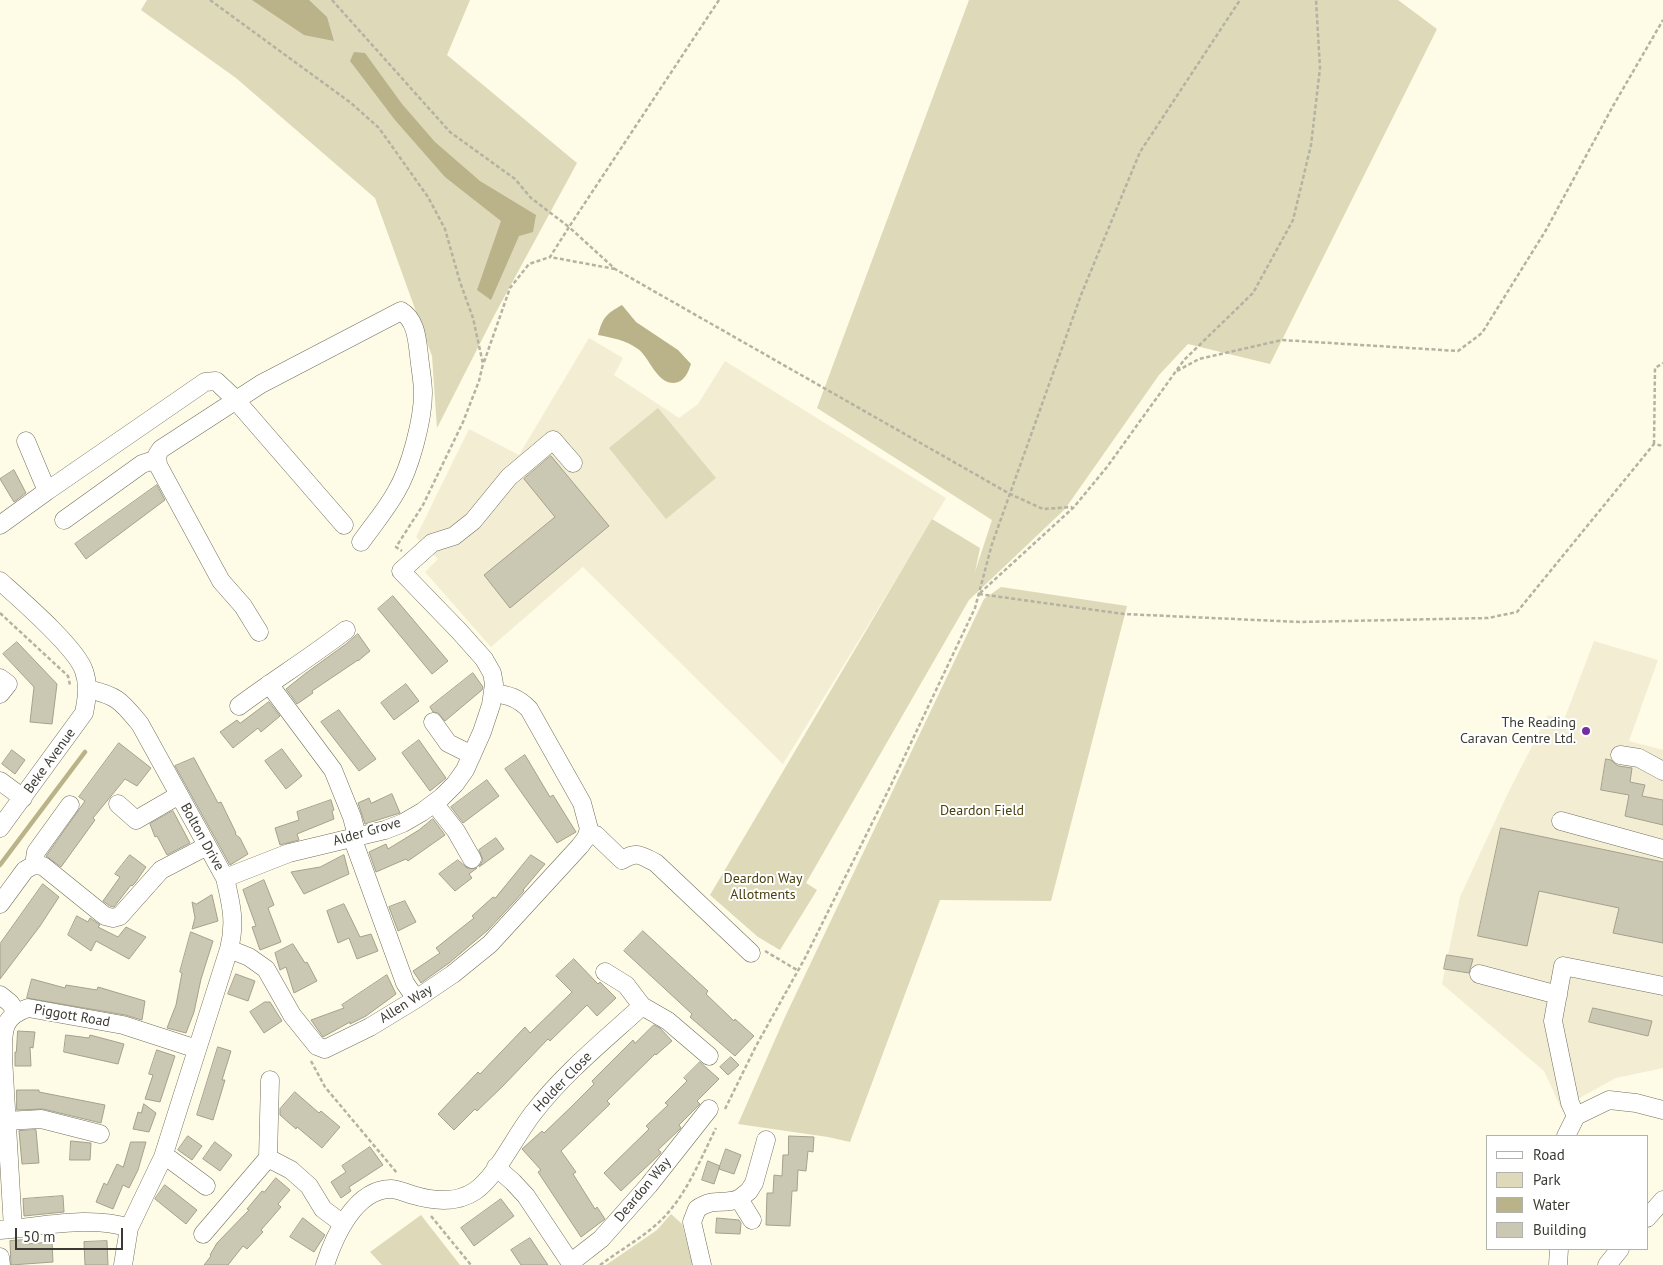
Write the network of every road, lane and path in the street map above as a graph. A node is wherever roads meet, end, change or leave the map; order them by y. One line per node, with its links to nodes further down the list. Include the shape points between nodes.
1 (210, 0): 11 (path, via 350,103 379,128 396,150 428,197 444,229 473,318)
2 (332, 0): 7 (path, via 450,132 516,179 531,198)
3 (719, 0): 7 (path)
4 (1240, 0): 20 (path, via 1140,152 1081,295)
5 (1316, 0): 12 (path, via 1320,68 1311,145 1293,220 1253,293)
6 (1663, 20): 12 (path, via 1541,238 1482,333 1458,351 1282,340 1199,360)
7 (569, 228): 8 (path); 9 (path)
8 (550, 257): 9 (path); 11 (path, via 529,264 510,288)
9 (615, 269): 20 (path)
10 (1663, 363): 15 (path, via 1655,368)
11 (483, 364): 26 (path, via 463,422 423,505 396,547)
12 (1175, 372): 21 (path)
13 (236, 400): 17 (street, via 161,449); 19 (street, via 216,381 205,382); 24 (street); 25 (street, via 401,311 406,314 416,336 423,393 421,410 413,450 401,482)
14 (26, 441): 19 (street)
15 (1654, 444): 16 (path); 28 (path, via 1517,612 1488,618 1300,622 1124,614)
16 (1663, 446)
17 (157, 459): 22 (street, via 142,464); 31 (street, via 221,581 243,606)
18 (573, 463): 26 (street, via 553,440 509,477 473,522 454,536 432,543)
19 (47, 491): 23 (street)
20 (1010, 494): 21 (path, via 1043,509); 28 (path)
21 (1074, 507): 28 (path)
22 (64, 520)
23 (0, 525)
24 (344, 525)
25 (361, 542)
26 (407, 565): 35 (street, Alder Grove, via 484,659 492,673)
27 (0, 581): 34 (street, via 73,652 84,670)
28 (979, 594): 59 (path, via 934,696 797,971)
29 (0, 613): 34 (path)
30 (346, 630): 33 (street)
31 (259, 632)
32 (0, 678): 36 (street, via 8,684)
33 (269, 684): 37 (street); 50 (street, via 333,770 352,816)
34 (80, 690): 43 (street, Bolton Drive, via 108,694 124,704 140,724); 44 (street, Beke Avenue, via 84,713)
35 (493, 692): 39 (street, Alder Grove); 51 (street, via 508,694 529,709 582,803 588,824)
36 (0, 694)
37 (239, 706)
38 (433, 722): 39 (street, via 448,743)
39 (472, 755): 45 (street, Alder Grove, via 455,784)
40 (1620, 755): 41 (street, via 1639,758)
41 (1663, 770)
42 (0, 781): 44 (street)
43 (179, 795): 46 (street, via 136,820); 52 (street, Bolton Drive)
44 (23, 798): 49 (street, Beke Avenue)
45 (434, 802): 50 (street, Alder Grove, via 403,823); 54 (street)
46 (118, 804)
47 (70, 805): 55 (street, via 36,852)
48 (1561, 821): 53 (street)
49 (0, 828)
50 (354, 837): 56 (street, Alder Grove, via 289,853); 65 (street, via 405,982)
51 (584, 840): 59 (street, via 596,835 622,860 633,854 656,864); 65 (street, Allen Way, via 490,944)
52 (207, 846): 55 (street, via 161,870 120,916 113,918 105,916 43,866); 56 (street, Bolton Drive)
53 (1663, 849)
54 (472, 859)
55 (34, 865): 57 (street, via 26,870)
56 (225, 878): 58 (street, Bolton Drive, via 233,923)
57 (0, 904)
58 (228, 949): 65 (street, Allen Way, via 249,957 266,969 292,1015 317,1046 325,1049); 68 (street, Bolton Drive)
59 (755, 950)
60 (605, 972): 66 (street, via 626,985)
61 (1479, 974): 64 (street)
62 (1663, 986): 64 (street, via 1563,966)
63 (0, 995): 67 (street)
64 (1558, 995): 74 (street, via 1553,1020 1570,1103)
65 (416, 999)
66 (642, 1006): 70 (street, via 668,1021); 81 (street, Holder Close, via 569,1073 533,1112)
67 (16, 1012): 68 (street, Piggott Road, via 28,1008 123,1025); 75 (street, Piggott Road, via 6,1023 3,1034)
68 (197, 1049): 79 (street, Bolton Drive)
69 (308, 1056): 82 (path, via 325,1087)
70 (709, 1056)
71 (270, 1080): 80 (street)
72 (709, 1109): 96 (street, Deardon Way, via 601,1239)
73 (1663, 1110): 74 (street, via 1609,1100)
74 (1576, 1116): 77 (street)
75 (6, 1121): 76 (street, via 41,1119); 91 (street, Piggott Road)
76 (100, 1134)
77 (1566, 1135)
78 (766, 1140): 85 (street, via 754,1183)
79 (162, 1157): 83 (street); 90 (street, Bolton Drive)
80 (268, 1158): 89 (street, via 291,1170 310,1186 323,1209); 92 (street)
81 (496, 1168): 84 (street, via 474,1191 448,1201); 96 (street, Deardon Way, via 526,1196)
82 (398, 1175)
83 (206, 1186)
84 (427, 1199): 89 (street, via 391,1189 380,1192 362,1200); 100 (path, via 429,1213)
85 (739, 1199): 88 (street); 101 (street, via 712,1201 697,1208 692,1222)
86 (1663, 1200): 87 (street)
87 (1648, 1217)
88 (752, 1220)
89 (343, 1224): 99 (street)
90 (129, 1228): 91 (street, via 113,1223 61,1223); 98 (street, Bolton Drive)
91 (7, 1230)
92 (203, 1234)
93 (1559, 1250): 102 (street)
94 (1619, 1250): 103 (street)
95 (0, 1257): 97 (street)
96 (571, 1264)
97 (1, 1265)
98 (124, 1265)
99 (325, 1265)
100 (471, 1265)
101 (702, 1265)
102 (1558, 1265)
103 (1607, 1265)

